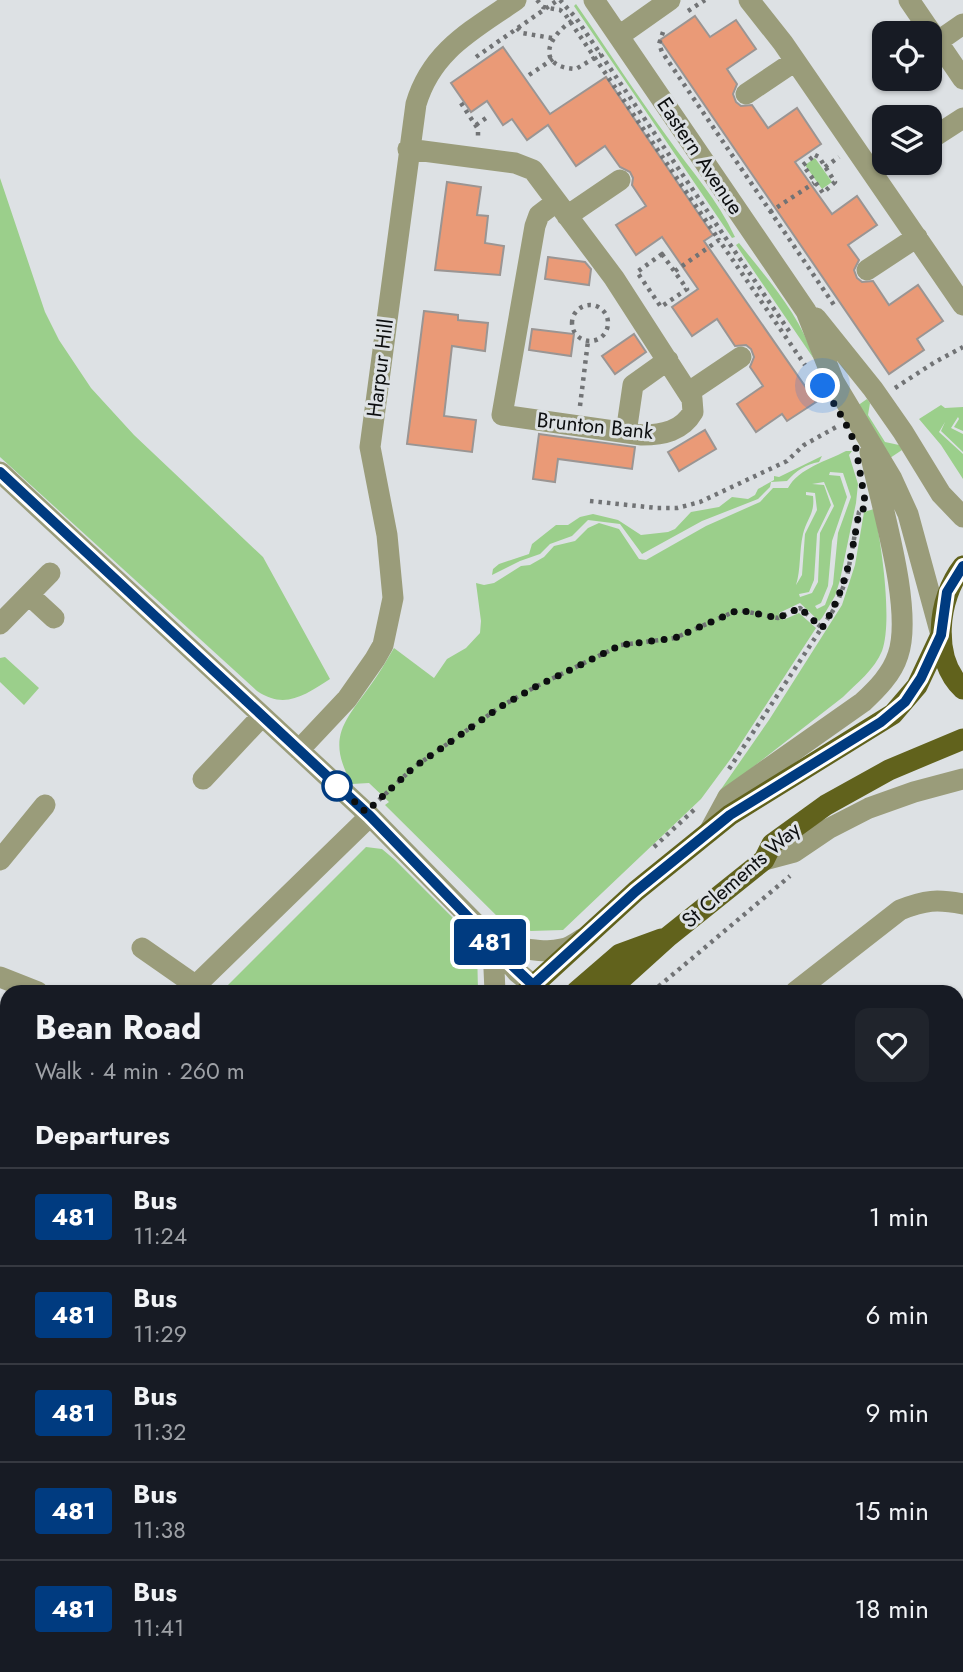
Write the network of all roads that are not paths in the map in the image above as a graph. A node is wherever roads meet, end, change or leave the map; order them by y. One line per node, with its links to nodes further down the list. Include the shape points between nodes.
1 (516, 0): 16 (street, Harpur Hill, via 454,43 433,66 416,104)
2 (594, 0): 8 (street, Eastern Avenue)
3 (749, 0): 11 (street)
4 (909, 0): 6 (street)
5 (675, 8): 8 (street)
6 (923, 21)
7 (963, 24): 9 (street)
8 (619, 36): 22 (street, Eastern Avenue)
9 (942, 38)
10 (942, 48): 12 (street)
11 (795, 61): 13 (street); 19 (street)
12 (963, 79)
13 (746, 94)
14 (963, 118): 15 (street)
15 (942, 132)
16 (408, 149): 18 (street, via 527,166); 39 (street, Harpur Hill, via 370,447 387,535 393,598 383,645 375,659 347,699)
17 (620, 180): 18 (street)
18 (561, 209): 24 (street); 26 (street, Brunton Bank, via 539,215 535,226 502,415)
19 (917, 237): 20 (street); 21 (street)
20 (867, 270)
21 (963, 305)
22 (806, 311): 27 (street, Eastern Avenue, via 834,382); 29 (street, Eastern Avenue, via 820,320 873,389 941,494)
23 (741, 357): 25 (street)
24 (668, 360): 25 (street); 26 (street, via 633,385)
25 (689, 393): 26 (street, Brunton Bank, via 694,408 679,427 660,434)
26 (626, 433)
27 (867, 436): 35 (street, Eastern Avenue, via 908,514); 44 (street, via 901,599 902,634 896,660 863,702 728,797)
28 (0, 472): 37 (street)
29 (963, 517)
30 (963, 566): 35 (main road, via 946,597)
31 (50, 573): 32 (street)
32 (29, 595): 33 (street); 34 (street)
33 (54, 618)
34 (0, 624)
35 (941, 635): 36 (main road, via 948,669); 44 (main road, via 917,686 892,714)
36 (963, 690)
37 (262, 716): 39 (street); 40 (street)
38 (963, 739): 46 (main road, St Clements Way, via 889,770 826,805 772,844)
39 (299, 750): 43 (street)
40 (203, 779)
41 (963, 779): 46 (street, via 869,808 794,852)
42 (45, 805): 45 (street)
43 (368, 814): 50 (street); 55 (street)
44 (709, 832): 49 (main road)
45 (0, 860)
46 (764, 860): 48 (main road, St Clements Way)
47 (963, 904): 61 (street, via 940,900 900,910)
48 (669, 936): 59 (main road, St Clements Way, via 620,954); 60 (main road, St Clements Way)
49 (586, 937): 50 (street, via 560,950); 58 (main road)
50 (493, 946): 56 (street); 57 (street)
51 (142, 948): 54 (street)
52 (0, 977): 53 (street)
53 (20, 985)
54 (187, 985)
55 (196, 985)
56 (495, 985)
57 (531, 985)
58 (541, 985)
59 (584, 985)
60 (615, 985)
61 (804, 985)

